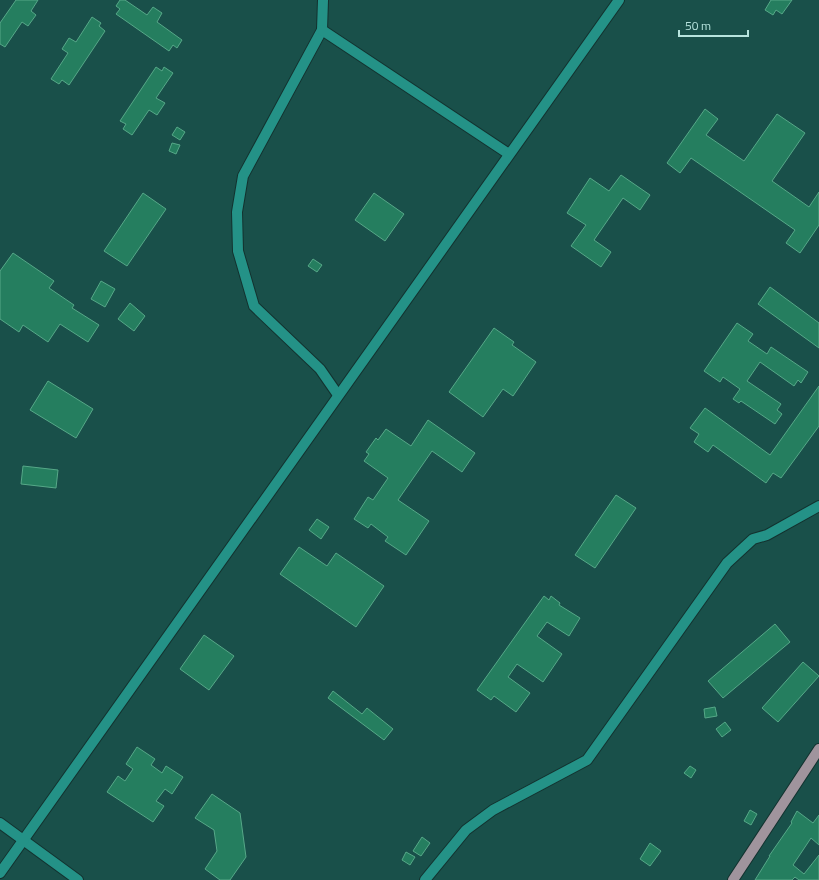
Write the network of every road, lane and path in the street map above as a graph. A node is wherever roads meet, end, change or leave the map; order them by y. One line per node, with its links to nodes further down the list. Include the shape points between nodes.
1 (323, 0): 3 (lane)
2 (619, 0): 4 (lane)
3 (322, 30): 4 (lane); 5 (lane, via 243,176 237,212 238,251 254,306 320,369)
4 (509, 154): 5 (lane)
5 (338, 395): 9 (lane)
6 (819, 506): 12 (lane, via 767,535 753,539 726,563 587,760 493,810 466,830)
7 (819, 749): 13 (main road)
8 (0, 823): 9 (lane)
9 (23, 840): 10 (lane); 11 (lane)
10 (0, 873)
11 (78, 880)
12 (425, 880)
13 (733, 880)

